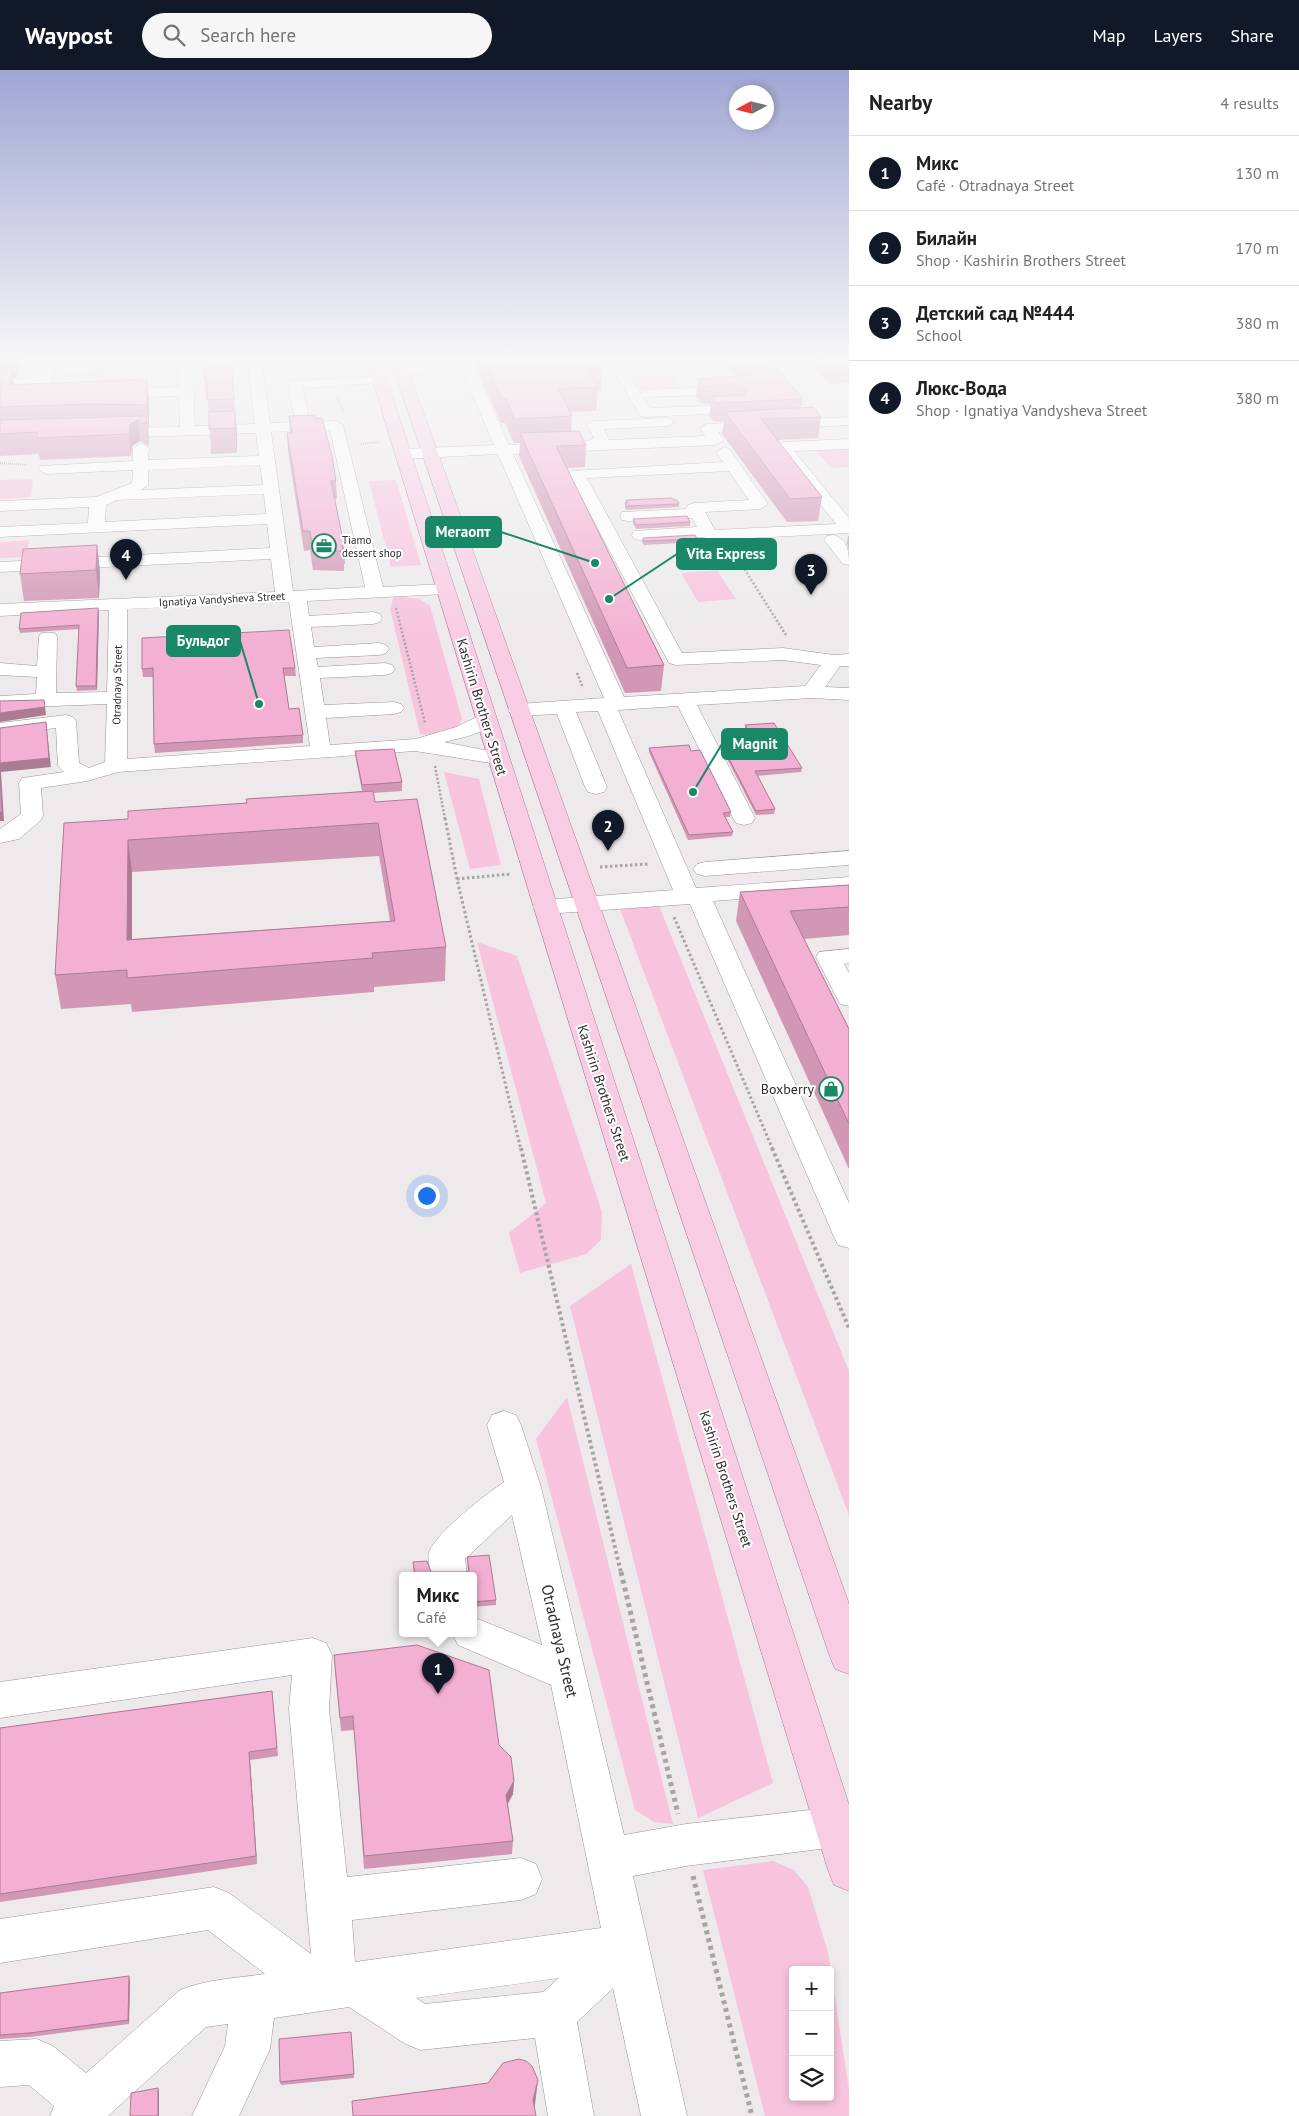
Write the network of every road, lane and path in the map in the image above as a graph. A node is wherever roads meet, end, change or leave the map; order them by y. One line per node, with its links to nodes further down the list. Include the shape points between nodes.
1 (140, 453): 10 (street)
2 (266, 453): 8 (street)
3 (344, 453): 32 (street)
4 (416, 453): 30 (main road, Kashirin Brothers Street); 54 (main road, Kashirin Brothers Street)
5 (503, 453): 52 (street)
6 (725, 453): 11 (street)
7 (787, 453): 21 (street)
8 (267, 460): 10 (street); 13 (street)
9 (0, 463): 12 (path)
10 (140, 465): 12 (street); 14 (street, via 140,486)
11 (734, 466): 16 (street, via 760,504 694,508); 40 (street, via 578,474 676,659)
12 (46, 469)
13 (271, 489): 14 (street); 18 (street)
14 (105, 499): 15 (street); 20 (street)
15 (0, 506)
16 (697, 513): 17 (street); 23 (street)
17 (628, 516)
18 (275, 519): 19 (street); 26 (street)
19 (124, 526): 20 (street); 28 (street)
20 (96, 527): 22 (street)
21 (848, 528): 23 (street)
22 (0, 532)
23 (715, 533): 24 (street); 40 (path)
24 (640, 535)
25 (833, 540): 27 (street)
26 (279, 553): 28 (street); 31 (street)
27 (849, 560)
28 (122, 561): 29 (street)
29 (0, 567)
30 (444, 589): 32 (street, Ignatiya Vandysheva Street); 56 (main road, Kashirin Brothers Street)
31 (288, 592): 32 (street, Ignatiya Vandysheva Street); 34 (street, Ignatiya Vandysheva Street); 38 (street)
32 (384, 592): 58 (path)
33 (0, 599): 34 (street)
34 (131, 600): 35 (street, Ignatiya Vandysheva Street); 48 (street, Otradnaya Street)
35 (0, 610)
36 (372, 625): 38 (street)
37 (48, 637): 44 (street)
38 (303, 637): 39 (street); 45 (street)
39 (379, 650)
40 (800, 656): 41 (street)
41 (841, 660): 46 (street)
42 (385, 669): 45 (street)
43 (0, 670): 44 (street)
44 (47, 672): 49 (street)
45 (309, 673): 55 (street)
46 (811, 692): 47 (street); 50 (street)
47 (849, 694)
48 (117, 698): 49 (street); 61 (street, Otradnaya Street)
49 (46, 700): 51 (street)
50 (685, 701): 52 (street); 64 (street)
51 (0, 702)
52 (611, 704): 53 (street); 69 (street)
53 (564, 707): 54 (street); 63 (street)
54 (518, 710): 70 (main road, Kashirin Brothers Street)
55 (315, 713): 55 (street, via 392,709); 59 (street)
56 (486, 720): 58 (street); 60 (main road, Kashirin Brothers Street)
57 (0, 728): 62 (street, via 66,721 69,766)
58 (425, 744): 59 (street); 60 (street); 83 (path)
59 (321, 752): 61 (street)
60 (497, 758): 71 (main road, Kashirin Brothers Street)
61 (116, 766): 62 (street)
62 (87, 775): 65 (street, via 30,783 32,816 11,834)
63 (596, 787)
64 (744, 818)
65 (0, 836)
66 (849, 858): 67 (street)
67 (704, 870)
68 (849, 884): 69 (street)
69 (693, 896): 70 (street); 74 (street)
70 (586, 904): 71 (street); 79 (main road, Kashirin Brothers Street)
71 (545, 907): 82 (main road, Kashirin Brothers Street)
72 (849, 956): 73 (street, via 828,957)
73 (849, 998)
74 (849, 1237)
75 (504, 1425): 76 (street, Otradnaya Street)
76 (524, 1487): 77 (street, via 497,1506 446,1554); 80 (street, Otradnaya Street)
77 (449, 1572)
78 (477, 1636): 80 (street)
79 (849, 1657)
80 (567, 1674): 84 (street, Otradnaya Street)
81 (0, 1700): 87 (street, via 313,1655 309,1709)
82 (836, 1827): 83 (street); 85 (main road, Kashirin Brothers Street)
83 (686, 1845): 84 (street); 98 (path)
84 (609, 1859): 89 (street, Otradnaya Street)
85 (849, 1870)
86 (521, 1879): 87 (street)
87 (328, 1901): 90 (street)
88 (0, 1941): 90 (street, via 214,1908)
89 (625, 1947): 90 (street); 92 (street); 97 (street, Otradnaya Street)
90 (336, 1987): 91 (street); 92 (street, via 420,2027)
91 (254, 1996): 94 (street, via 196,2006); 95 (street, via 247,2049)
92 (553, 2014): 96 (street)
93 (0, 2064): 94 (street, via 37,2062)
94 (80, 2110)
95 (215, 2116)
96 (570, 2116)
97 (664, 2116)
98 (752, 2116)

